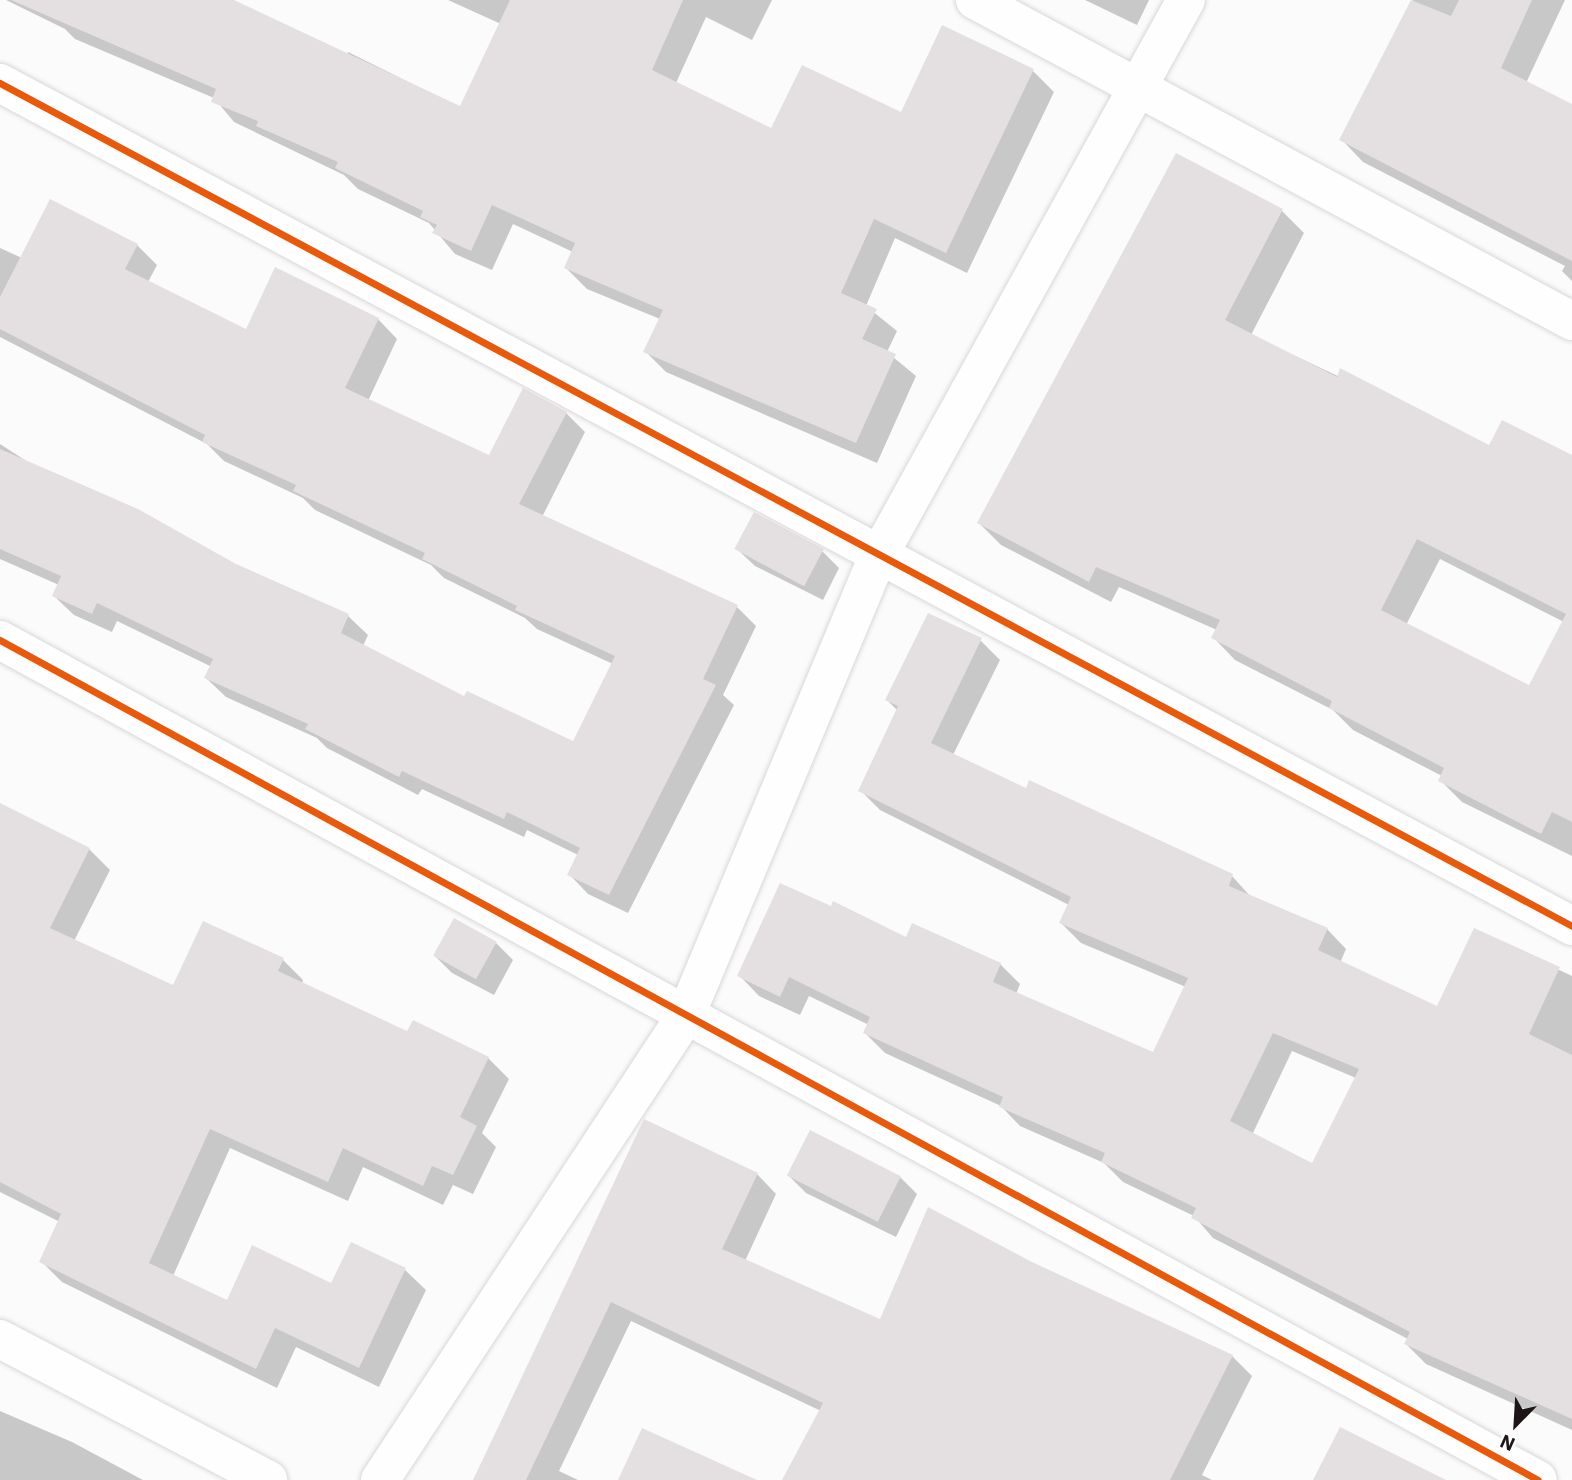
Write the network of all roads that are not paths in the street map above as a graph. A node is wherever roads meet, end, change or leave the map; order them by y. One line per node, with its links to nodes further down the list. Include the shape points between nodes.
1 (975, 0): 4 (street)
2 (1186, 0): 4 (street)
3 (0, 83): 6 (street)
4 (1138, 85): 5 (street); 6 (street)
5 (1572, 321)
6 (878, 557): 8 (street); 9 (street)
7 (0, 640): 9 (street)
8 (1572, 926)
9 (686, 1016): 12 (street); 13 (street)
10 (0, 1339): 11 (street)
11 (268, 1480)
12 (380, 1480)
13 (1538, 1480)

